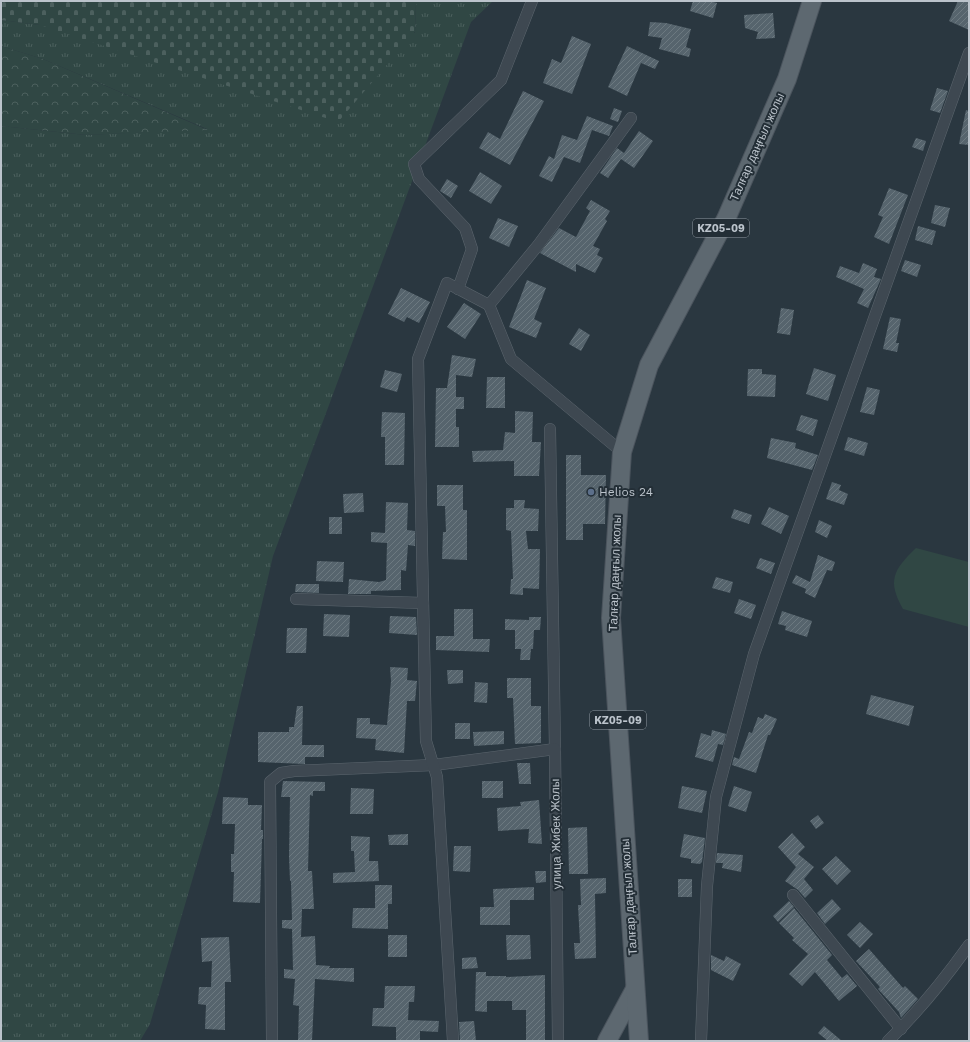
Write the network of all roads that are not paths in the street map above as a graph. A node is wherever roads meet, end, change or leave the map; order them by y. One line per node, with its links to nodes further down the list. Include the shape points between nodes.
1 (532, 1): 5 (street, via 501,80 414,164 419,179 465,228 472,249)
2 (812, 1): 8 (main road, Талғар даңғыл жолы / KZ05-09, via 787,79 726,219 650,365)
3 (969, 53): 22 (street, via 754,654 716,797 707,886)
4 (632, 118): 6 (street, via 539,244)
5 (458, 289): 6 (street); 10 (street, via 447,283 418,359)
6 (489, 305): 8 (street, via 511,359)
7 (550, 429): 11 (street, улица Жибек Жолы)
8 (622, 452): 15 (main road, Талғар даңғыл жолы / KZ05-09, via 611,618)
9 (296, 599): 10 (street)
10 (423, 603): 12 (street, via 426,741)
11 (555, 749): 12 (street); 19 (street, улица Жибек Жолы)
12 (434, 765): 17 (street, via 294,771 282,773 270,782); 18 (street, via 437,777)
13 (793, 895): 16 (street)
14 (969, 945): 16 (street, via 948,975)
15 (635, 988): 20 (main road); 21 (main road, Талғар даңғыл жолы)
16 (900, 1029): 23 (street)
17 (272, 1041)
18 (453, 1041)
19 (558, 1041)
20 (608, 1041)
21 (639, 1041)
22 (701, 1041)
23 (888, 1041)

